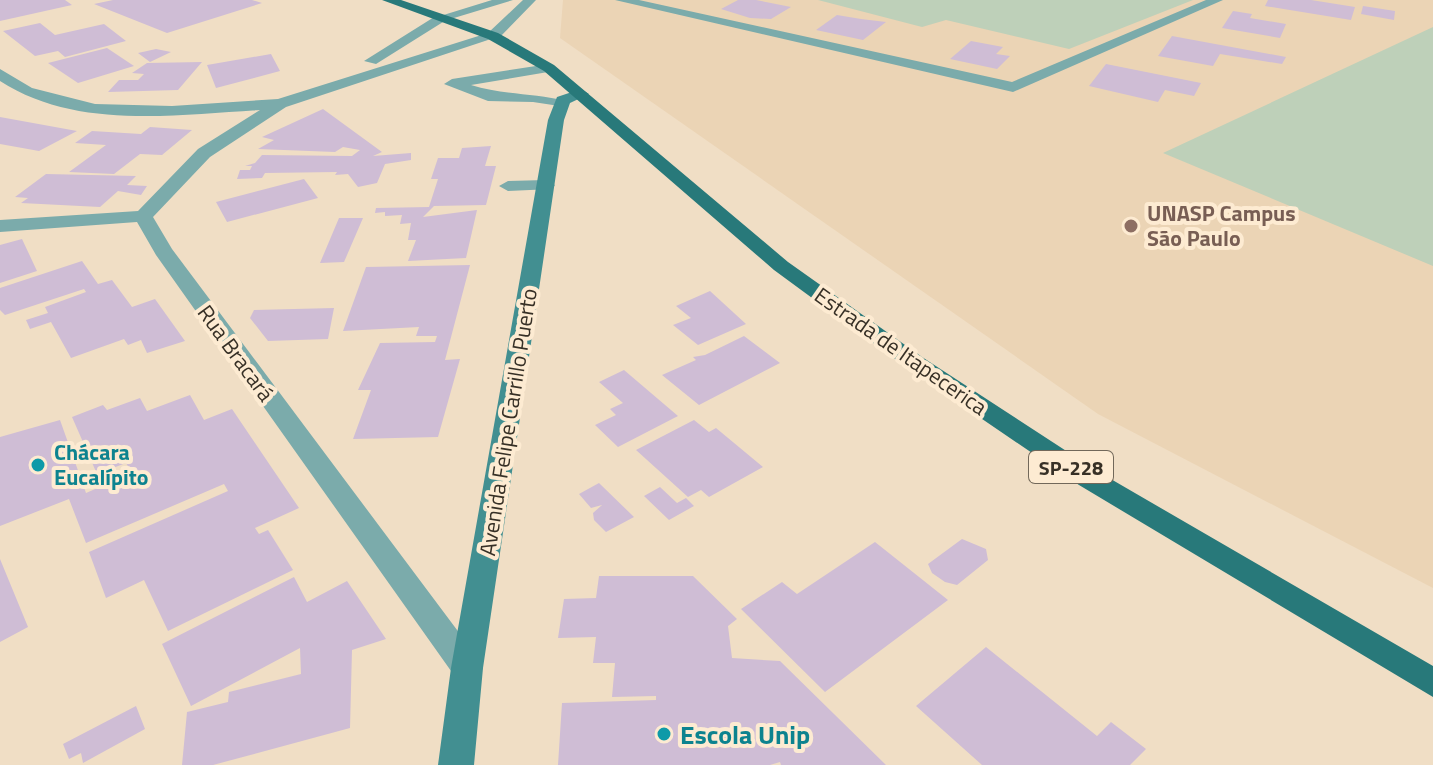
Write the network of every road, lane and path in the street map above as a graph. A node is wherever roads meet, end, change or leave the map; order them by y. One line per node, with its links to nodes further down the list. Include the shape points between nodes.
1 (388, 0): 6 (main road, Estrada de Itapecerica / SP-228)
2 (507, 0): 7 (street)
3 (530, 0): 9 (street)
4 (621, 0): 5 (street, via 1013,87)
5 (1217, 0)
6 (416, 9): 7 (main road); 8 (main road, Estrada de Itapecerica / SP-228)
7 (472, 9): 8 (street)
8 (444, 17): 9 (main road, Estrada de Itapecerica / SP-228); 12 (street)
9 (493, 36): 10 (main road, Estrada de Itapecerica / SP-228); 12 (street)
10 (549, 68): 13 (main road, Estrada de Itapecerica / SP-228); 13 (street, via 452,84 488,96)
11 (0, 74): 14 (street, via 15,88 83,108)
12 (324, 89): 14 (street)
13 (571, 99): 15 (street, Avenida Felipe Carrillo Puerto); 20 (main road, Estrada de Itapecerica / SP-228, via 781,266 914,362 1088,478)
14 (280, 104): 17 (street, via 204,153)
15 (546, 185): 16 (street); 19 (street, Avenida Felipe Carrillo Puerto)
16 (508, 186)
17 (143, 216): 18 (street); 19 (street, Rua Bracará, via 163,251)
18 (0, 226)
19 (467, 668): 21 (street, Avenida Felipe Carrillo Puerto)
20 (1433, 683)
21 (456, 765)

